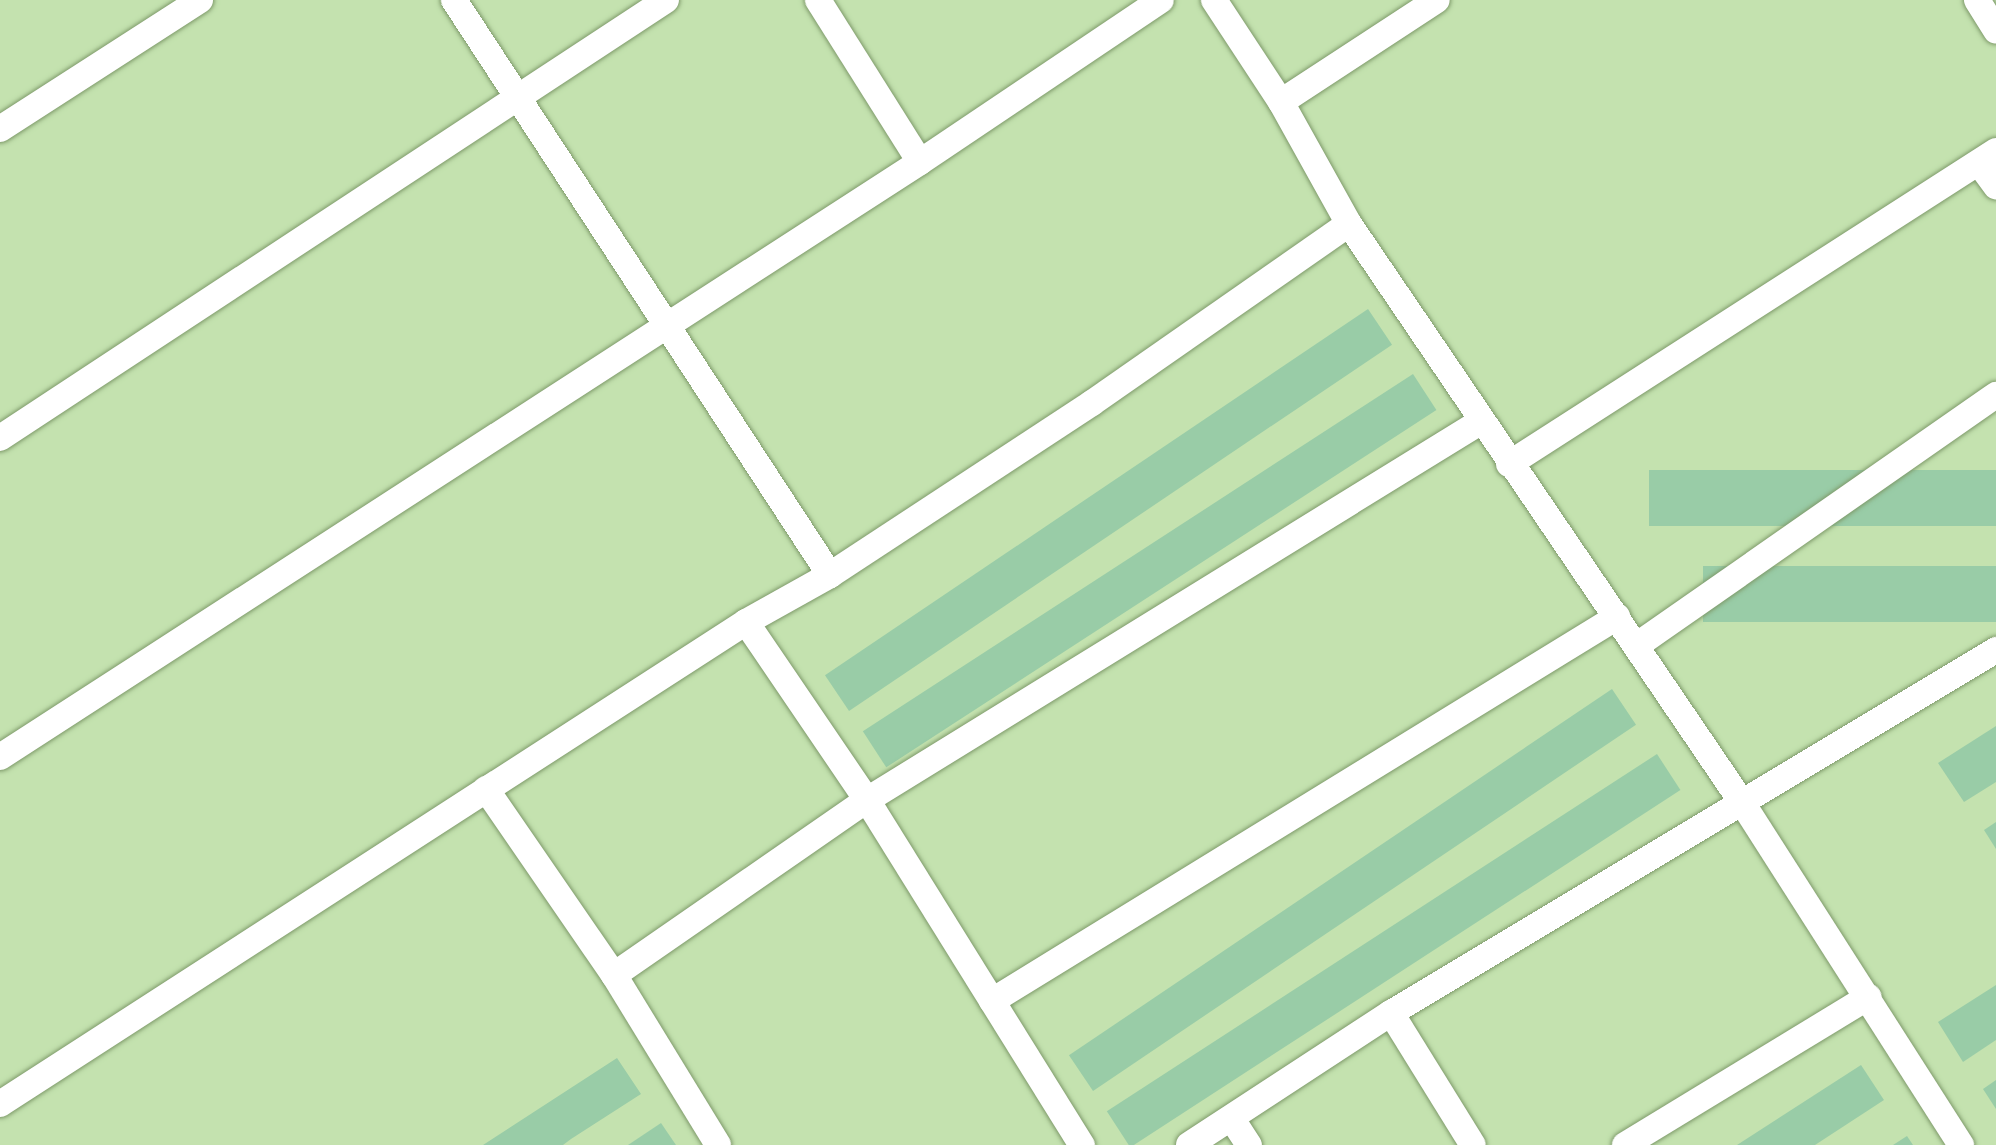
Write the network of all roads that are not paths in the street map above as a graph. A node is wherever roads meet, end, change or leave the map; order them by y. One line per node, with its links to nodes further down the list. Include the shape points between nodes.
1 (200, 0): 12 (street)
2 (454, 0): 10 (street)
3 (666, 0): 10 (street)
4 (818, 0): 14 (street)
5 (1161, 0): 14 (street)
6 (1214, 0): 11 (street)
7 (1437, 0): 11 (street)
8 (1977, 0): 9 (street)
9 (1996, 31)
10 (517, 99): 17 (street); 20 (street)
11 (1281, 102): 16 (street)
12 (0, 129)
13 (1988, 157): 15 (street); 21 (street)
14 (920, 162): 17 (street)
15 (1996, 186)
16 (1349, 224): 19 (street); 22 (street, via 1092,403)
17 (666, 325): 22 (street); 27 (street)
18 (1996, 395): 25 (street)
19 (1480, 422): 21 (street); 29 (street)
20 (0, 438)
21 (1509, 464): 23 (street)
22 (830, 575): 24 (street)
23 (1617, 617): 25 (street); 33 (street)
24 (746, 622): 28 (street); 29 (street)
25 (1636, 646): 30 (street)
26 (1996, 650): 30 (street)
27 (0, 757)
28 (486, 789): 31 (street); 35 (street)
29 (867, 800): 31 (street); 33 (street)
30 (1743, 804): 32 (street); 34 (street)
31 (614, 975): 37 (street)
32 (1869, 997): 42 (street); 43 (street)
33 (992, 1001): 38 (street)
34 (1391, 1013): 36 (street); 41 (street)
35 (0, 1104)
36 (1232, 1119): 39 (street); 40 (street)
37 (718, 1145)
38 (1082, 1145)
39 (1189, 1145)
40 (1249, 1145)
41 (1473, 1145)
42 (1625, 1145)
43 (1961, 1145)

